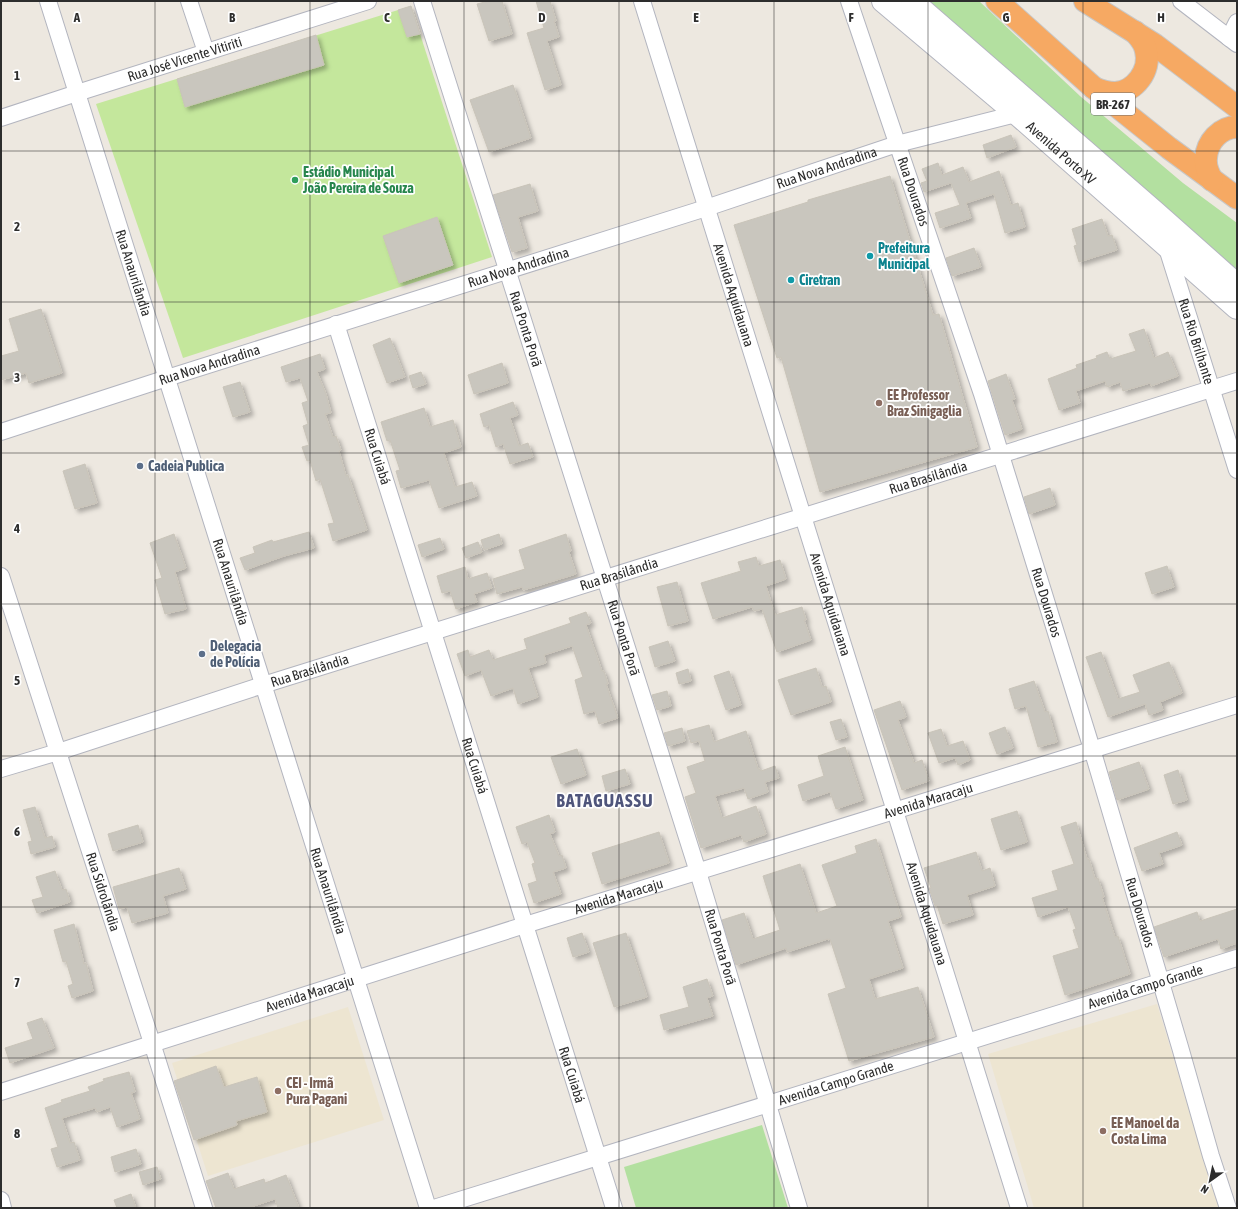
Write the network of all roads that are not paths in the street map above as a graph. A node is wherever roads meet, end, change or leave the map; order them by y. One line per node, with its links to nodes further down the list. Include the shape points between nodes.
1 (48, 1): 17 (street, Rua Anaurilândia)
2 (189, 1): 15 (street)
3 (368, 1): 15 (street, Rua José Vicente Vitiriti)
4 (422, 1): 28 (street, Rua Ponta Porã)
5 (642, 1): 25 (street, Avenida Aquidauana)
6 (849, 1): 22 (street, Rua Dourados)
7 (883, 1): 19 (street, Avenida Porto XV)
8 (912, 1): 19 (street, Avenida Porto XV)
9 (997, 1): 16 (highway, BR-267)
10 (1085, 1): 13 (highway)
11 (1181, 1): 14 (street)
12 (1237, 22): 14 (street)
13 (1135, 32): 16 (highway, via 1142,40 1146,51 1147,63 1144,74 1128,90 1117,93); 18 (highway)
14 (1233, 41)
15 (206, 52): 17 (street, Rua José Vicente Vitiriti)
16 (1094, 88): 23 (highway, BR-267)
17 (77, 93): 20 (street, Rua José Vicente Vitiriti); 32 (street, Rua Anaurilândia)
18 (1237, 107)
19 (1027, 111): 22 (street, Rua Nova Andradina); 26 (street, Avenida Porto XV); 27 (street, Avenida Porto XV)
20 (1, 118)
21 (1237, 127): 23 (highway, via 1223,131 1214,138 1208,148 1205,159)
22 (897, 144): 25 (street, Rua Nova Andradina); 36 (street, Rua Dourados)
23 (1212, 180): 24 (highway, BR-267)
24 (1237, 198)
25 (706, 208): 28 (street, Rua Nova Andradina); 38 (street, Avenida Aquidauana)
26 (1156, 213): 27 (street, Rua Rio Brilhante); 29 (street, Avenida Porto XV)
27 (1166, 246): 30 (street, Avenida Porto XV); 34 (street, Rua Rio Brilhante)
28 (507, 270): 31 (street, Rua Nova Andradina); 40 (street, Rua Ponta Porã)
29 (1237, 285)
30 (1237, 308)
31 (336, 324): 32 (street, Rua Nova Andradina); 41 (street, Rua Cuiabá)
32 (166, 378): 35 (street, Rua Nova Andradina); 42 (street, Rua Anaurilândia)
33 (1237, 381): 34 (street, Rua Brasilândia)
34 (1212, 389): 36 (street, Rua Brasilândia); 37 (street, Rua Rio Brilhante)
35 (1, 432)
36 (1000, 455): 38 (street, Rua Brasilândia); 44 (street, Rua Dourados)
37 (1237, 470)
38 (803, 516): 40 (street, Rua Brasilândia); 47 (street, Avenida Aquidauana)
39 (1, 576): 45 (street, Rua Sidrolândia)
40 (604, 578): 41 (street, Rua Brasilândia); 48 (street, Rua Ponta Porã)
41 (433, 632): 42 (street, Rua Brasilândia); 49 (street, Rua Cuiabá)
42 (263, 685): 45 (street, Rua Brasilândia); 51 (street, Rua Anaurilândia)
43 (1237, 704): 44 (street, Avenida Maracaju)
44 (1092, 749): 47 (street, Avenida Maracaju); 52 (street, Rua Dourados)
45 (58, 752): 46 (street, Rua Brasilândia); 54 (street, Rua Sidrolândia)
46 (1, 769)
47 (895, 810): 48 (street, Avenida Maracaju); 53 (street, Avenida Aquidauana)
48 (698, 872): 49 (street, Avenida Maracaju); 56 (street, Rua Ponta Porã)
49 (525, 925): 51 (street, Avenida Maracaju); 57 (street, Rua Cuiabá)
50 (1237, 958): 52 (street, Avenida Campo Grande)
51 (356, 979): 54 (street, Avenida Maracaju); 61 (street, Rua Anaurilândia)
52 (1160, 982): 53 (street, Avenida Campo Grande); 66 (street, Rua Dourados)
53 (968, 1041): 56 (street, Avenida Campo Grande); 65 (street, Avenida Aquidauana)
54 (152, 1043): 55 (street, Avenida Maracaju); 60 (street, Rua Sidrolândia)
55 (1, 1092)
56 (768, 1103): 57 (street, Avenida Campo Grande); 64 (street, Rua Ponta Porã)
57 (598, 1157): 62 (street, Avenida Campo Grande); 63 (street, Rua Cuiabá)
58 (1, 1200): 59 (street)
59 (3, 1208)
60 (204, 1208)
61 (428, 1208)
62 (434, 1208)
63 (614, 1208)
64 (799, 1208)
65 (1019, 1208)
66 (1228, 1208)

